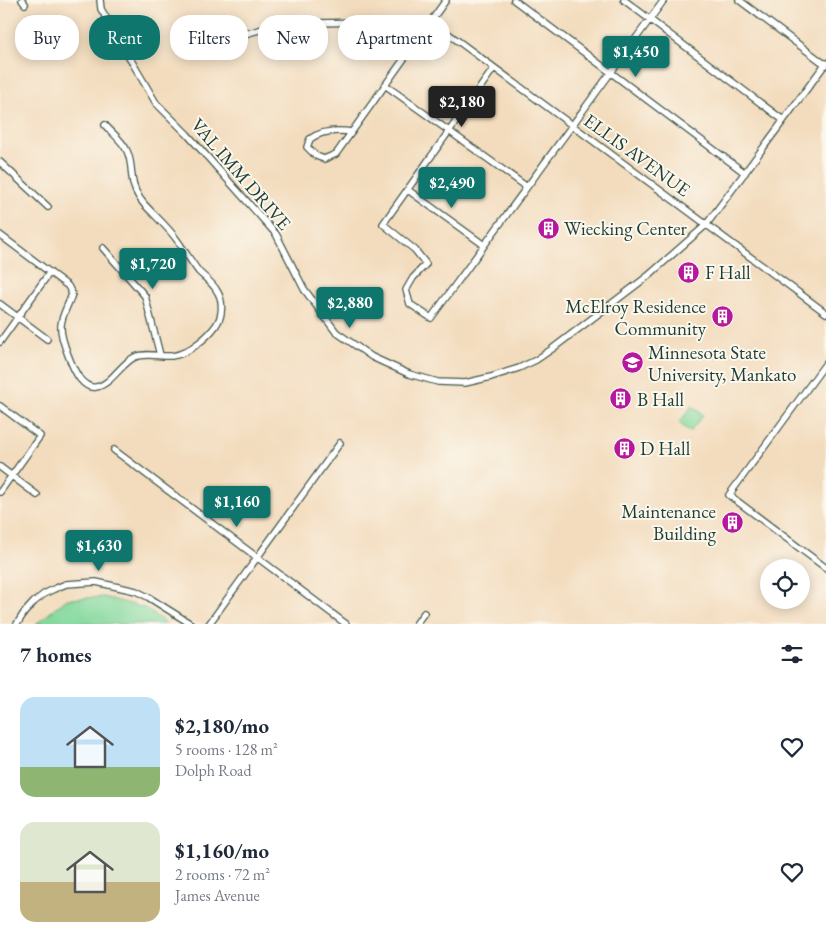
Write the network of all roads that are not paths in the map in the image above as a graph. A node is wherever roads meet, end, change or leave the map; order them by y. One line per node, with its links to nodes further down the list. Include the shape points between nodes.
1 (100, 0): 27 (street, VAL IMM DRIVE, via 101,9 156,103 276,234 304,290 336,332 372,357 409,374 438,382 465,383 536,360 648,276)
2 (446, 0): 7 (street)
3 (514, 0): 15 (street)
4 (624, 0): 8 (street)
5 (664, 0): 8 (street)
6 (739, 0): 13 (street)
7 (435, 15)
8 (650, 19): 15 (street); 17 (street)
9 (338, 23): 10 (street, via 297,21)
10 (248, 33)
11 (450, 35): 14 (street, ELLIS AVENUE)
12 (403, 60): 16 (street)
13 (826, 64): 17 (street, VAL IMM DRIVE)
14 (494, 68): 19 (street, ELLIS AVENUE); 20 (street)
15 (611, 72): 19 (street); 23 (street)
16 (385, 85): 20 (street); 21 (street)
17 (783, 120): 23 (street, VAL IMM DRIVE)
18 (105, 125): 37 (street, via 127,149 133,184 143,203 176,239 197,270 218,291 220,298 219,320 210,332 182,354)
19 (572, 126): 24 (street); 27 (street, ELLIS AVENUE)
20 (448, 131): 24 (street); 25 (street)
21 (352, 132): 21 (street, via 322,133 310,139 307,146 324,160 336,154)
22 (0, 162): 26 (street)
23 (745, 173): 27 (street, VAL IMM DRIVE)
24 (527, 187): 29 (street)
25 (408, 190): 29 (street); 29 (street, via 383,224 426,264 412,278 406,290 410,304 431,318)
26 (48, 207)
27 (706, 225): 33 (street, ELLIS AVENUE)
28 (0, 235): 31 (street)
29 (484, 245)
30 (103, 248): 37 (street, via 145,296)
31 (50, 272): 34 (street); 37 (street, via 68,286 72,294 61,332 71,362 85,384 95,388 101,386 133,358)
32 (0, 304): 34 (street)
33 (826, 314)
34 (18, 317): 35 (street); 36 (street)
35 (48, 339)
36 (0, 342)
37 (160, 355)
38 (826, 363): 47 (street, via 729,495)
39 (0, 406): 43 (street, via 40,436)
40 (340, 443): 46 (street)
41 (114, 450): 46 (street)
42 (0, 467): 43 (street)
43 (12, 476): 44 (street); 45 (street)
44 (0, 492)
45 (37, 495)
46 (257, 556): 51 (street); 52 (street)
47 (826, 568)
48 (424, 613): 53 (street)
49 (17, 624): 50 (street, via 44,594 66,584 96,582 136,591)
50 (191, 624)
51 (209, 624)
52 (346, 624)
53 (416, 624)

